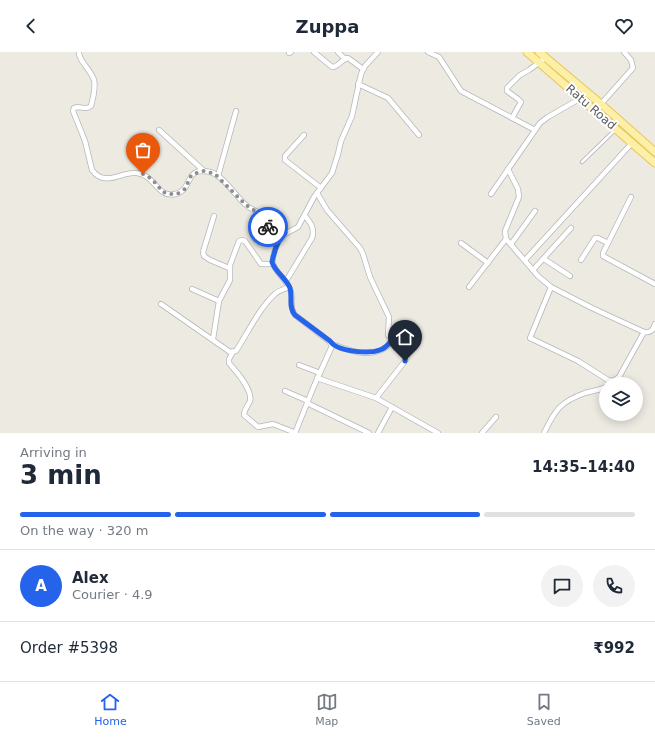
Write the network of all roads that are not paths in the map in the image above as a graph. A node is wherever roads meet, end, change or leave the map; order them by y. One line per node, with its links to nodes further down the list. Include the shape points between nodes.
1 (79, 52): 28 (street, via 80,59 87,66 95,85 92,106 76,107 73,112 85,140 94,173 106,178 138,173 152,179 163,192 169,194 181,192 191,176)
2 (314, 52): 9 (street, via 332,67 338,66)
3 (338, 52): 9 (street)
4 (378, 52): 12 (street)
5 (428, 52): 17 (street, via 439,57 461,91)
6 (527, 52): 11 (main road, Ratu Road)
7 (539, 52): 10 (main road, Ratu Road)
8 (624, 52): 15 (street, via 634,68)
9 (345, 58): 12 (street)
10 (545, 58): 11 (street); 15 (main road, Ratu Road)
11 (539, 62): 14 (main road, Ratu Road); 17 (street, via 507,88 507,91 521,102)
12 (363, 69): 13 (street)
13 (358, 84): 22 (street, via 388,98); 30 (street, via 352,116 341,141 334,169)
14 (581, 98): 18 (main road, Ratu Road); 20 (street, via 548,117)
15 (601, 104): 24 (main road, Ratu Road)
16 (236, 111): 29 (street)
17 (512, 118): 20 (street)
18 (616, 129): 23 (main road, Ratu Road); 25 (lane)
19 (159, 130): 28 (street)
20 (535, 130): 27 (street)
21 (304, 135): 30 (street, via 285,156 285,160)
22 (420, 135)
23 (632, 142): 26 (main road, Ratu Road); 44 (street)
24 (655, 152)
25 (582, 162)
26 (655, 163)
27 (508, 169): 32 (street); 39 (street, via 519,197 506,231)
28 (204, 171): 29 (street)
29 (218, 176): 38 (street, via 246,205 260,214 266,226)
30 (321, 188): 31 (street)
31 (317, 193): 36 (street); 62 (street, via 327,210 360,248 370,277 389,317 388,335)
32 (491, 194)
33 (631, 197): 41 (street)
34 (535, 211): 42 (street)
35 (214, 216): 48 (street, via 204,256)
36 (305, 216): 38 (street, via 295,229); 51 (street, via 312,226 313,235)
37 (571, 228): 43 (street)
38 (285, 233): 47 (street, via 278,241)
39 (506, 239): 42 (street); 46 (street)
40 (461, 243): 46 (street)
41 (608, 243): 45 (street, via 594,238); 52 (street, via 603,256)
42 (511, 244): 44 (street)
43 (544, 259): 49 (street); 50 (street)
44 (525, 260): 49 (street)
45 (581, 260)
46 (488, 263): 54 (street)
47 (273, 264): 48 (street, via 261,264 247,243 242,240 239,241); 51 (street)
48 (230, 268): 57 (street, via 230,280)
49 (533, 270): 55 (street)
50 (570, 276)
51 (286, 281): 53 (street)
52 (655, 284)
53 (289, 287): 63 (street, via 292,311 295,315); 64 (street, via 278,291 270,299)
54 (469, 287)
55 (551, 287): 60 (street); 67 (street, via 530,338 578,361)
56 (192, 289): 57 (street)
57 (219, 301): 61 (street)
58 (161, 304): 61 (street)
59 (655, 324): 60 (street, via 652,331)
60 (644, 332): 68 (street)
61 (213, 339): 64 (street)
62 (392, 340): 63 (street, via 385,348 368,352); 71 (street, via 404,352 406,359)
63 (332, 344): 66 (street)
64 (233, 352): 75 (street, via 229,363 240,376 250,398 244,415 258,427 273,424)
65 (299, 365): 66 (street)
66 (319, 375): 71 (street); 72 (street)
67 (603, 377)
68 (619, 377)
69 (599, 389): 80 (street, via 562,404 553,414)
70 (286, 391): 72 (street)
71 (376, 398): 73 (street)
72 (307, 402): 75 (street); 76 (street)
73 (392, 407): 77 (street); 78 (street)
74 (496, 417): 79 (street)
75 (295, 433)
76 (369, 433)
77 (378, 433)
78 (438, 433)
79 (482, 433)
80 (544, 433)

